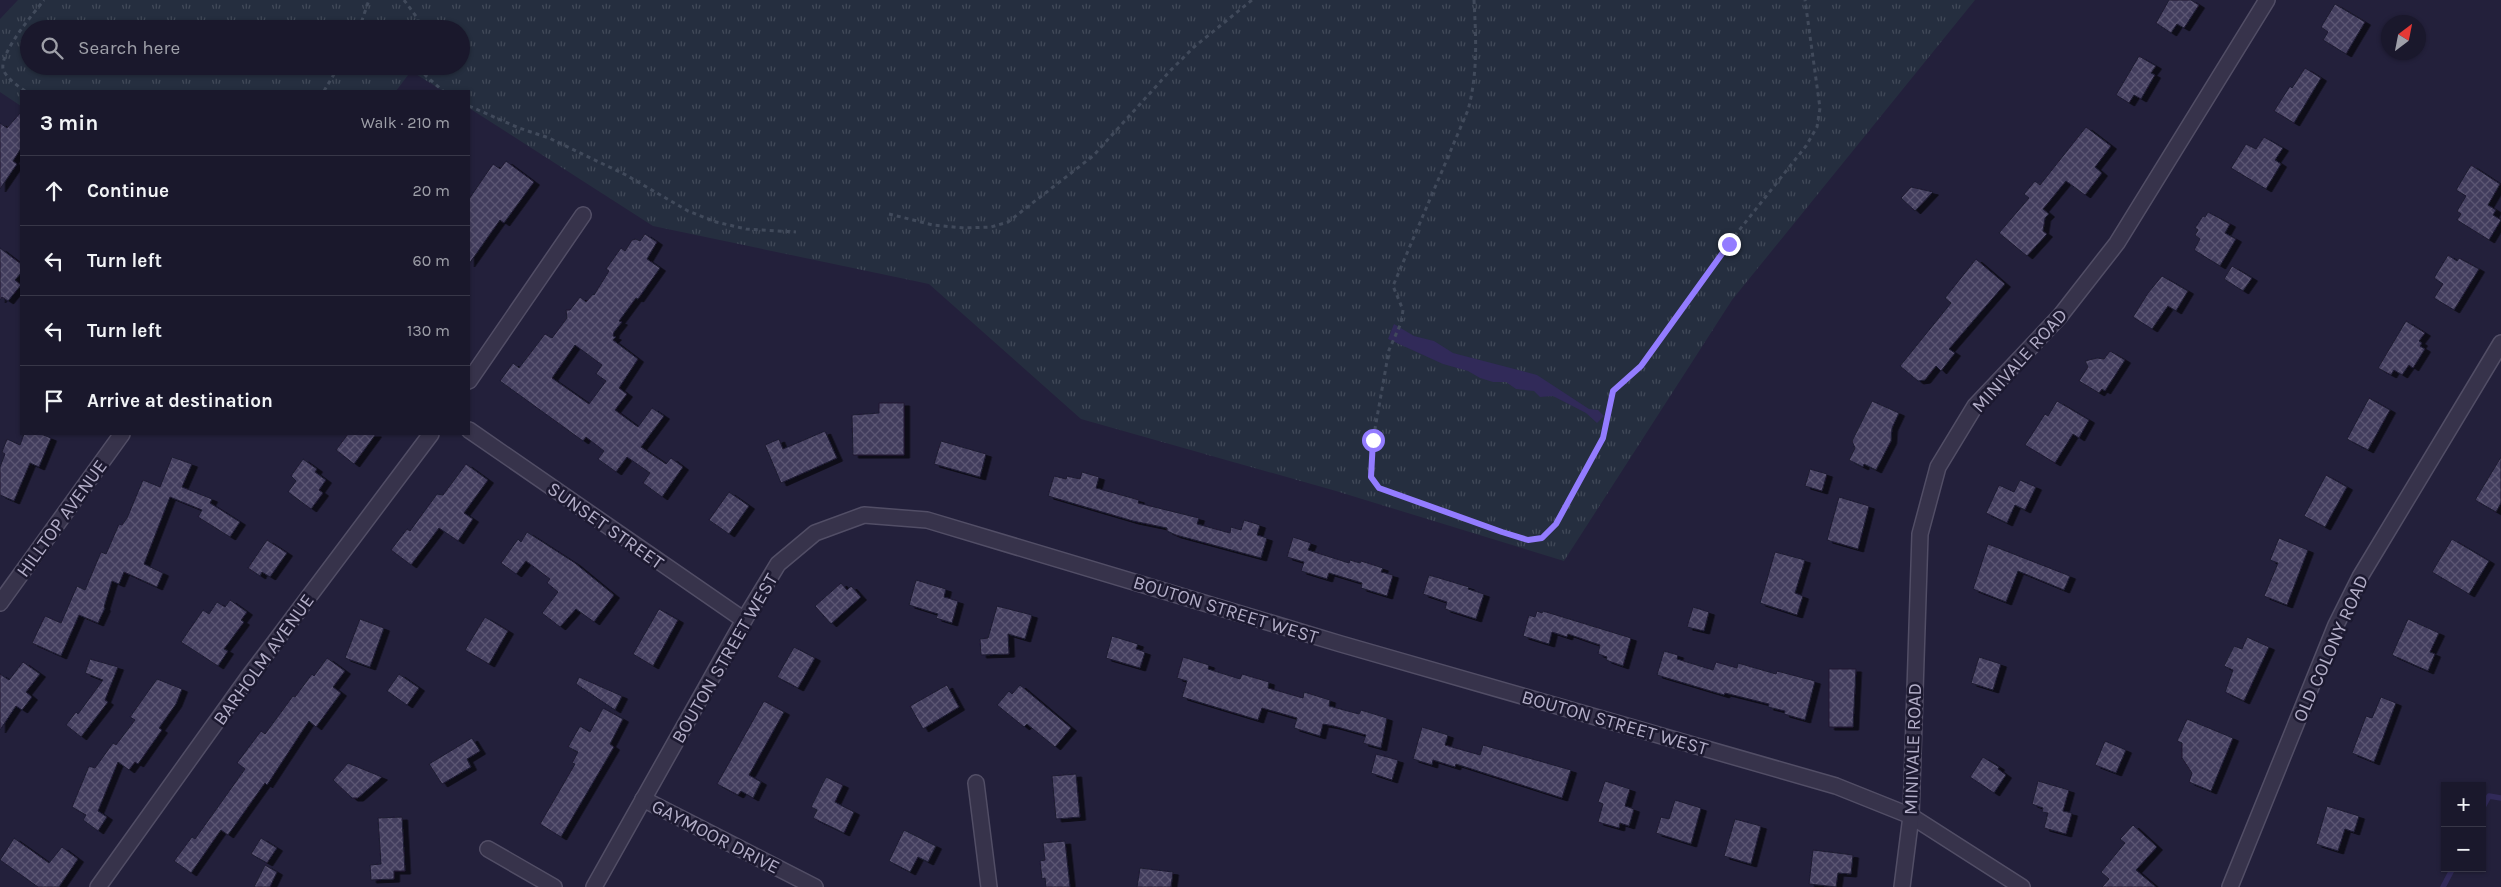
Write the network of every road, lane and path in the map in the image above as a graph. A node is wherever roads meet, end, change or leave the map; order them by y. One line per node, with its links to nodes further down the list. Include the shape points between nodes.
1 (44, 0): 8 (path)
2 (369, 0): 9 (path)
3 (404, 0): 10 (path)
4 (1252, 0): 18 (path, via 1194,47 1093,156 1008,222 991,227 964,228)
5 (1474, 0): 6 (path, via 1475,86 1468,110 1393,286 1402,310 1401,323 1389,350 1373,440 1371,477 1379,488 1394,495 1528,540 1542,538 1556,524 1603,438 1613,391 1641,366 1817,127 1820,108)
6 (1806, 0)
7 (2266, 0): 30 (street, MINIVALE ROAD, via 2116,243 2060,316 1975,406 1938,467 1920,534)
8 (29, 20)
9 (362, 20)
10 (418, 20)
11 (20, 31): 14 (path, via 2,62 3,70)
12 (334, 75): 15 (path)
13 (424, 75): 16 (path)
14 (24, 90)
15 (325, 90)
16 (443, 90)
17 (470, 106): 20 (path, via 549,138 626,175 688,211 716,222 746,229)
18 (889, 214)
19 (583, 215): 22 (street)
20 (796, 232)
21 (2501, 343): 39 (street, OLD COLONY ROAD, via 2356,584 2336,625)
22 (470, 380)
23 (470, 431): 27 (street, SUNSET STREET)
24 (121, 435): 26 (street, HILLTOP AVENUE)
25 (431, 435): 32 (street, BARHOLM AVENUE, via 247,679)
26 (0, 603)
27 (744, 620): 29 (street, BOUTON STREET WEST); 30 (street, BOUTON STREET WEST, via 778,564 815,533 864,515 927,520 1341,644 1836,786)
28 (976, 784): 36 (street)
29 (643, 800): 34 (street, BOUTON STREET WEST); 35 (street, GAYMOOR DRIVE)
30 (1911, 816): 37 (street, MINIVALE ROAD); 38 (street, BOUTON STREET WEST)
31 (488, 849): 33 (street)
32 (98, 887)
33 (554, 887)
34 (594, 887)
35 (816, 887)
36 (989, 887)
37 (1902, 887)
38 (2022, 887)
39 (2230, 887)

